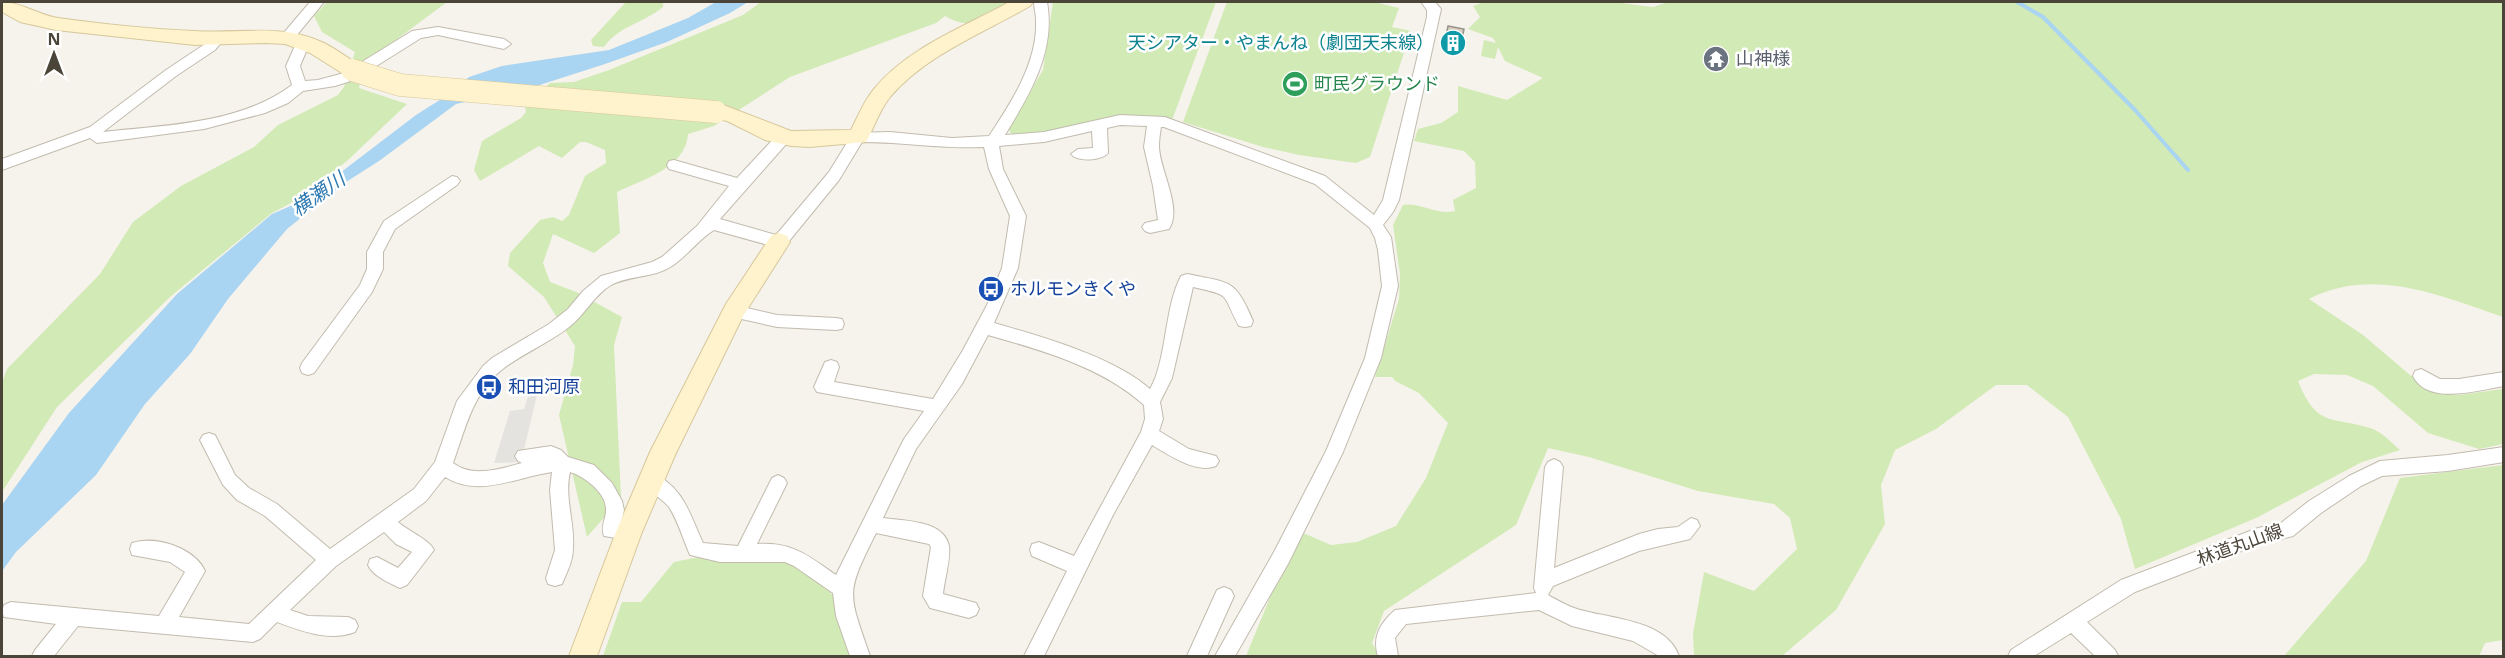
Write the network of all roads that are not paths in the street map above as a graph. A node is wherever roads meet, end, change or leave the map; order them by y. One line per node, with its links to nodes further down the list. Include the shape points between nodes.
1 (317, 2): 7 (street)
2 (1023, 2): 13 (street, via 925,57 892,83 882,93)
3 (1040, 2): 15 (street, via 1043,10 1038,58)
4 (1428, 2): 21 (street, via 1434,17 1409,124 1388,208)
5 (2, 4): 6 (street, via 27,17 56,24)
6 (218, 38): 7 (street, via 266,36); 12 (street)
7 (295, 40): 9 (street, via 293,66); 14 (street, bridge, via 325,52 352,70 400,85 716,112 738,116)
8 (504, 44): 9 (street, via 428,31 417,34 346,80)
9 (300, 86): 12 (street, via 276,104 238,117 97,138)
10 (1155, 121): 11 (street, via 1134,119); 21 (street, via 1181,126 1320,180); 23 (street, via 1150,147 1166,222)
11 (1099, 124): 15 (street, via 1044,137); 16 (street, via 1101,153)
12 (95, 131): 17 (street)
13 (858, 137): 14 (street); 15 (street); 24 (street, via 834,176)
14 (783, 138): 20 (street)
15 (994, 141): 28 (street, via 992,159 1018,216 1010,268)
16 (1078, 154)
17 (2, 165)
18 (674, 165): 20 (street)
19 (452, 181): 30 (street, via 389,225 375,252 375,268 366,288)
20 (740, 184): 22 (street)
21 (1375, 224): 72 (street, via 1383,237 1390,286 1373,358 1334,452)
22 (704, 227): 24 (street, via 718,224); 41 (street, via 668,261 608,280 555,329 498,363 466,400)
23 (1150, 227)
24 (779, 242): 25 (street)
25 (734, 311): 27 (street, via 777,321); 43 (street)
26 (1245, 321): 33 (street, via 1233,292 1225,286 1187,280 1171,340 1168,370)
27 (836, 324)
28 (984, 327): 33 (street, via 1036,342 1106,370); 34 (street, via 956,379)
29 (831, 367): 34 (street, via 823,387)
30 (308, 368)
31 (2421, 376): 32 (street, via 2437,386)
32 (2504, 379)
33 (1151, 401): 35 (street, via 1154,419)
34 (935, 406): 46 (street, via 910,444)
35 (1149, 434): 39 (street, via 1185,455); 54 (street)
36 (209, 440): 52 (street, via 229,480 243,494 271,510)
37 (2504, 454): 64 (street, 林道丸山線, via 2380,470 2345,487 2286,531 2258,536 2128,586)
38 (524, 456): 40 (street, via 552,453)
39 (1210, 462)
40 (563, 464): 41 (street, via 472,480 456,476); 48 (street, via 577,465 594,474 613,501 611,530); 55 (street, via 558,478 558,502 564,548)
41 (443, 466): 45 (street, via 420,495)
42 (1554, 467): 56 (street)
43 (651, 481): 48 (street); 51 (street, via 662,487 682,510 697,549 710,554)
44 (778, 483): 51 (street)
45 (385, 522): 52 (street); 53 (street, via 425,550 399,579)
46 (873, 524): 57 (street); 60 (street, via 936,538 940,547 933,596 937,602)
47 (1691, 526): 56 (street, via 1681,534 1656,537 1602,555)
48 (629, 532): 67 (street)
49 (139, 549): 65 (street, via 176,554 196,571)
50 (1039, 550): 54 (street)
51 (743, 555): 57 (street, via 785,554)
52 (329, 560): 62 (street)
53 (377, 565)
54 (1079, 567): 70 (street)
55 (555, 578)
56 (1544, 581): 59 (street)
57 (841, 588): 69 (street, via 851,636)
58 (1224, 596): 71 (street)
59 (1541, 601): 73 (street, via 1402,616 1388,628 1384,644); 74 (street, via 1572,617 1649,638 1665,649)
60 (969, 609)
61 (11, 611): 63 (street)
62 (273, 612): 65 (street, via 253,633); 66 (street, via 308,625)
63 (73, 617): 65 (street); 68 (street)
64 (2073, 621): 75 (street, 林道丸山線); 76 (street)
65 (165, 624)
66 (348, 626)
67 (584, 655)
68 (42, 657)
69 (860, 657)
70 (1034, 657)
71 (1197, 657)
72 (1225, 657)
73 (1388, 657)
74 (1669, 657)
75 (2018, 657)
76 (2108, 657)

